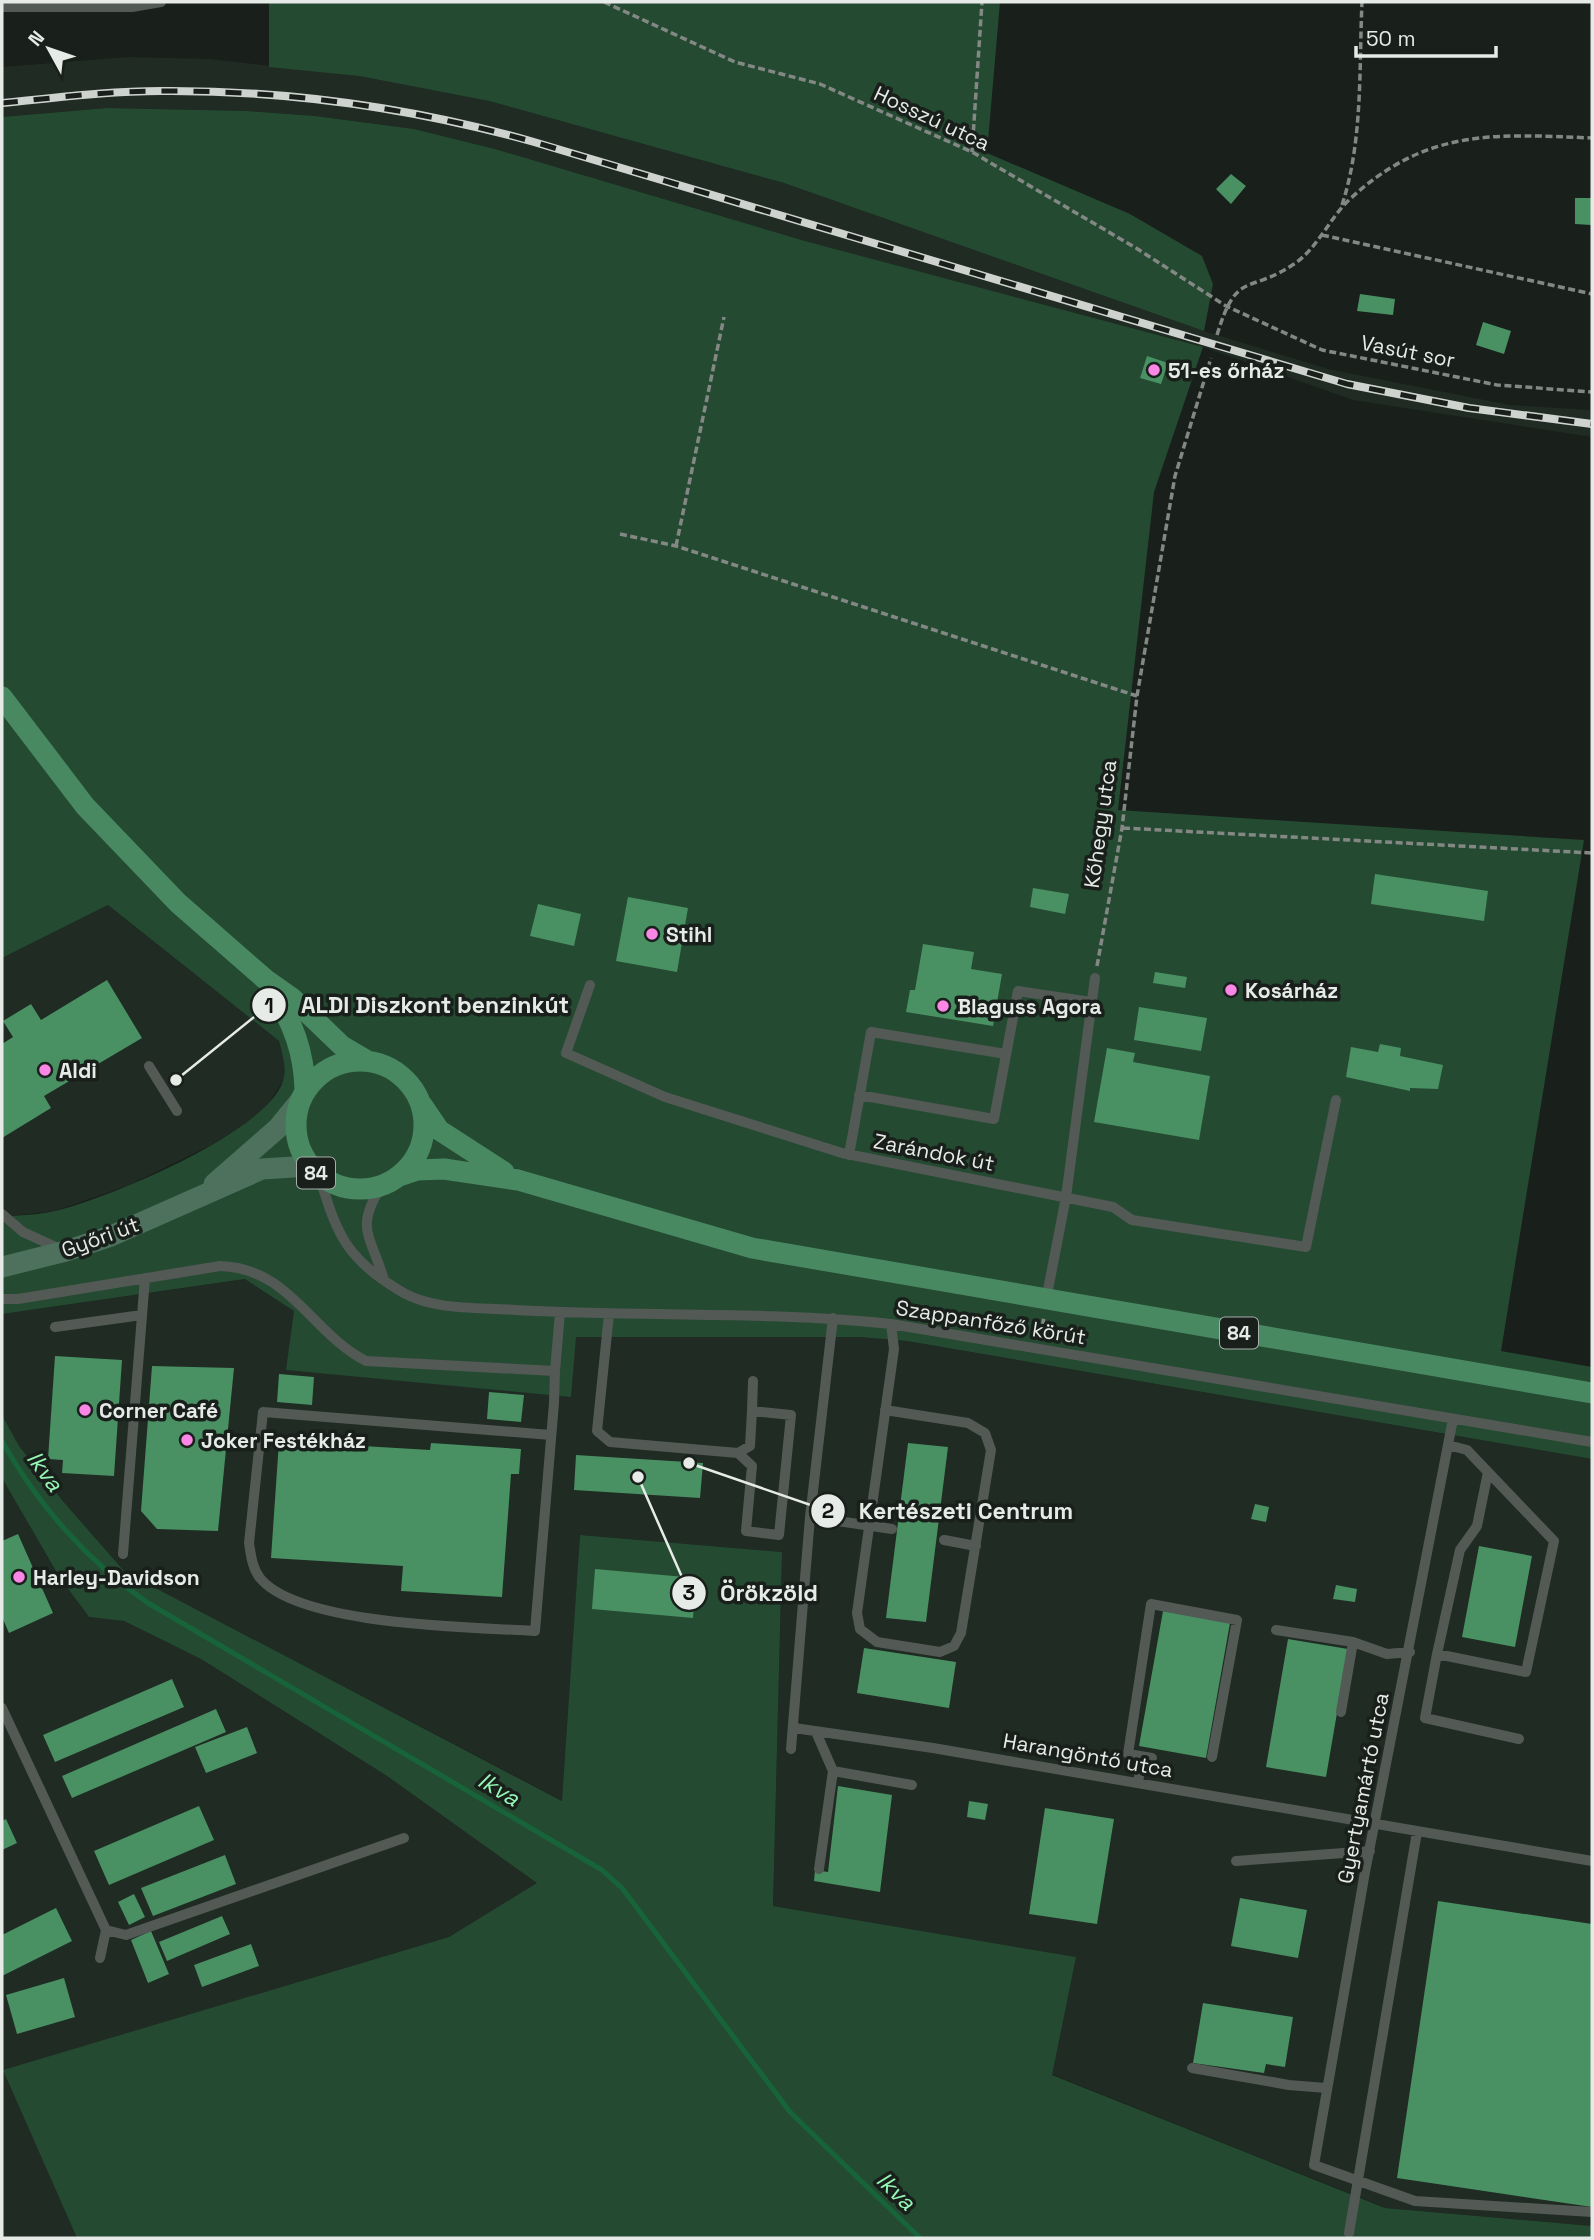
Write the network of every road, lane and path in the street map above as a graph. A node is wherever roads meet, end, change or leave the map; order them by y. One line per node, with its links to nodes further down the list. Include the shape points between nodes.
1 (161, 2): 5 (lane, via 132,7)
2 (607, 2): 7 (path, Hosszú utca, via 735,62 820,84)
3 (982, 2): 7 (path)
4 (1362, 2): 8 (path, via 1356,136)
5 (2, 7)
6 (1592, 138): 8 (path, via 1477,136 1437,145 1378,173)
7 (972, 152): 11 (path, Hosszú utca)
8 (1342, 208): 9 (path)
9 (1322, 235): 10 (path); 11 (path, via 1294,264 1241,287)
10 (1592, 295)
11 (1226, 306): 13 (path); 15 (path, Vasút sor, via 1322,350 1497,385)
12 (724, 317): 17 (path)
13 (1217, 335)
14 (1211, 358): 18 (path, Kőhegy utca, via 1175,476)
15 (1592, 392)
16 (620, 534): 17 (path)
17 (676, 546): 18 (path)
18 (1137, 696): 20 (path, Kőhegy utca)
19 (2, 697): 23 (main road, 84, via 107,832 178,903)
20 (1122, 828): 21 (path); 22 (path, Kőhegy utca)
21 (1592, 853)
22 (1095, 978): 25 (lane)
23 (265, 979): 27 (main road, 84, via 342,1046); 29 (main road, 84, via 298,1036 304,1061)
24 (590, 985): 34 (lane, Zarándok út, via 566,1053 664,1097)
25 (1091, 1002): 26 (lane, via 1018,991); 39 (lane)
26 (1006, 1054): 30 (lane, via 871,1032); 30 (lane, via 994,1119)
27 (366, 1060): 29 (main road, via 329,1068); 32 (main road, 84, via 384,1065 402,1078)
28 (149, 1066): 33 (lane)
29 (303, 1096): 35 (main road, 84, via 295,1126 297,1142); 40 (main road, Győri út, via 278,1128)
30 (859, 1096): 34 (lane)
31 (1336, 1100): 39 (lane, Zarándok út, via 1306,1247 1132,1220 1113,1207)
32 (421, 1104): 36 (main road, via 423,1135); 37 (main road, 84, via 439,1130)
33 (177, 1111)
34 (849, 1155): 39 (lane, Zarándok út)
35 (314, 1171): 38 (main road, 84, via 347,1188); 40 (main road, Győri út, via 262,1169); 45 (lane, Szappanfőző körút, via 340,1236 360,1263)
36 (402, 1175): 37 (main road, 84, via 443,1169); 38 (main road, 84)
37 (518, 1180): 47 (main road, 84, via 752,1248)
38 (382, 1185): 45 (lane, via 367,1208 366,1225)
39 (1066, 1197): 47 (lane)
40 (196, 1200): 42 (main road, Győri út)
41 (2, 1214): 42 (lane, via 23,1232)
42 (66, 1251): 43 (main road, Győri út)
43 (2, 1267)
44 (145, 1278): 46 (lane); 50 (lane); 55 (lane, via 240,1266 292,1295 345,1350 366,1361)
45 (384, 1280): 48 (lane, Szappanfőző körút, via 404,1293 439,1304)
46 (2, 1299)
47 (1046, 1300): 54 (path); 57 (main road, 84)
48 (560, 1312): 49 (lane, Szappanfőző körút); 55 (lane)
49 (610, 1314): 51 (lane, Szappanfőző körút); 64 (lane, via 597,1431 610,1442)
50 (142, 1315): 53 (lane); 71 (lane)
51 (833, 1318): 52 (lane, Szappanfőző körút); 66 (lane)
52 (891, 1324): 54 (lane, Szappanfőző körút); 58 (lane, via 894,1349)
53 (55, 1327)
54 (1039, 1349): 60 (lane, Szappanfőző körút)
55 (555, 1371): 61 (lane)
56 (753, 1381): 59 (lane)
57 (1592, 1393)
58 (885, 1410): 67 (lane); 70 (lane, via 968,1423 985,1433 991,1450)
59 (752, 1411): 64 (lane, via 750,1446); 64 (lane, via 792,1415 779,1535 746,1531 752,1466)
60 (1453, 1419): 62 (lane, Szappanfőző körút); 63 (lane, Gyertyamártó utca)
61 (551, 1435): 61 (lane, via 258,1412 249,1543 252,1563 261,1579 281,1595 303,1604 388,1622 535,1631)
62 (1592, 1442)
63 (1448, 1445): 65 (lane, via 1467,1450); 74 (lane, Gyertyamártó utca)
64 (738, 1454)
65 (1488, 1472): 75 (lane, via 1477,1525 1460,1550); 75 (lane, via 1554,1541 1531,1674)
66 (810, 1517): 67 (lane); 78 (lane)
67 (869, 1524): 68 (lane); 70 (lane, via 857,1613 860,1629 877,1642 940,1652 954,1646 961,1633)
68 (892, 1529)
69 (944, 1541): 70 (lane)
70 (976, 1546)
71 (123, 1554)
72 (1276, 1630): 73 (lane)
73 (1353, 1642): 74 (lane, via 1387,1654); 77 (lane)
74 (1410, 1652): 86 (lane, Gyertyamártó utca)
75 (1437, 1654): 80 (lane, via 1425,1718)
76 (2, 1708): 93 (lane)
77 (1342, 1712)
78 (794, 1728): 79 (lane, Harangöntő utca); 81 (lane)
79 (816, 1731): 83 (lane); 84 (lane, Harangöntő utca)
80 (1519, 1739)
81 (791, 1749)
82 (1212, 1757): 84 (lane, via 1237,1620 1151,1604 1128,1754 1147,1757)
83 (833, 1771): 85 (lane); 92 (lane)
84 (1138, 1783): 86 (lane, Harangöntő utca)
85 (912, 1785)
86 (1375, 1826): 87 (lane, Harangöntő utca); 89 (lane, Gyertyamártó utca)
87 (1417, 1832): 91 (lane, Harangöntő utca); 97 (lane)
88 (404, 1838): 93 (lane, via 126,1936)
89 (1370, 1851): 90 (lane); 96 (lane, Gyertyamártó utca)
90 (1236, 1861)
91 (1592, 1861)
92 (819, 1869)
93 (106, 1930): 94 (lane)
94 (100, 1958)
95 (1192, 2068): 96 (lane)
96 (1326, 2088): 97 (lane, Gyertyamártó utca, via 1314,2165)
97 (1357, 2181): 98 (lane, via 1416,2201); 99 (lane)
98 (1592, 2212)
99 (1349, 2233)

